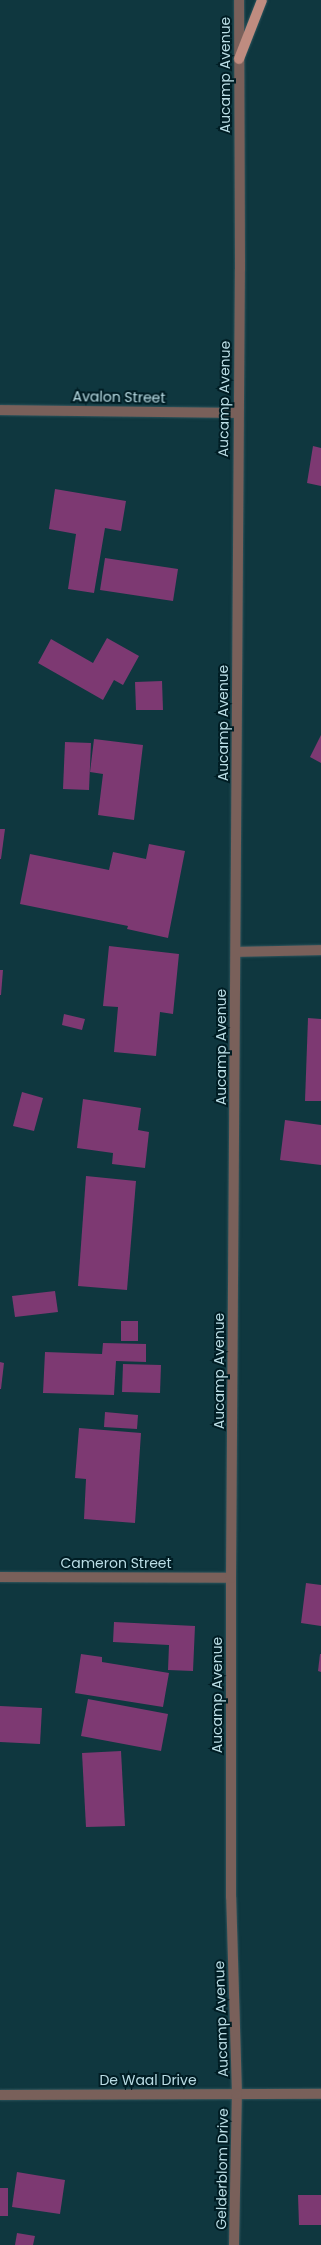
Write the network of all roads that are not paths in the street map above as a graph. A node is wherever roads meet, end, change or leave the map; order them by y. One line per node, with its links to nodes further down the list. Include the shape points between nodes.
1 (239, 0): 3 (street, Aucamp Avenue)
2 (262, 0): 3 (main road)
3 (238, 59): 5 (street, Aucamp Avenue)
4 (0, 410): 5 (street, Avalon Street)
5 (238, 413): 7 (street, Aucamp Avenue)
6 (321, 950): 7 (street)
7 (236, 952): 9 (street, Aucamp Avenue)
8 (0, 1577): 9 (street, Cameron Street)
9 (231, 1578): 10 (street, Aucamp Avenue, via 231,1897)
10 (237, 2094): 11 (street, De Waal Drive); 12 (street, De Waal Drive); 13 (street, Gelderblom Drive)
11 (321, 2094)
12 (0, 2095)
13 (234, 2245)

